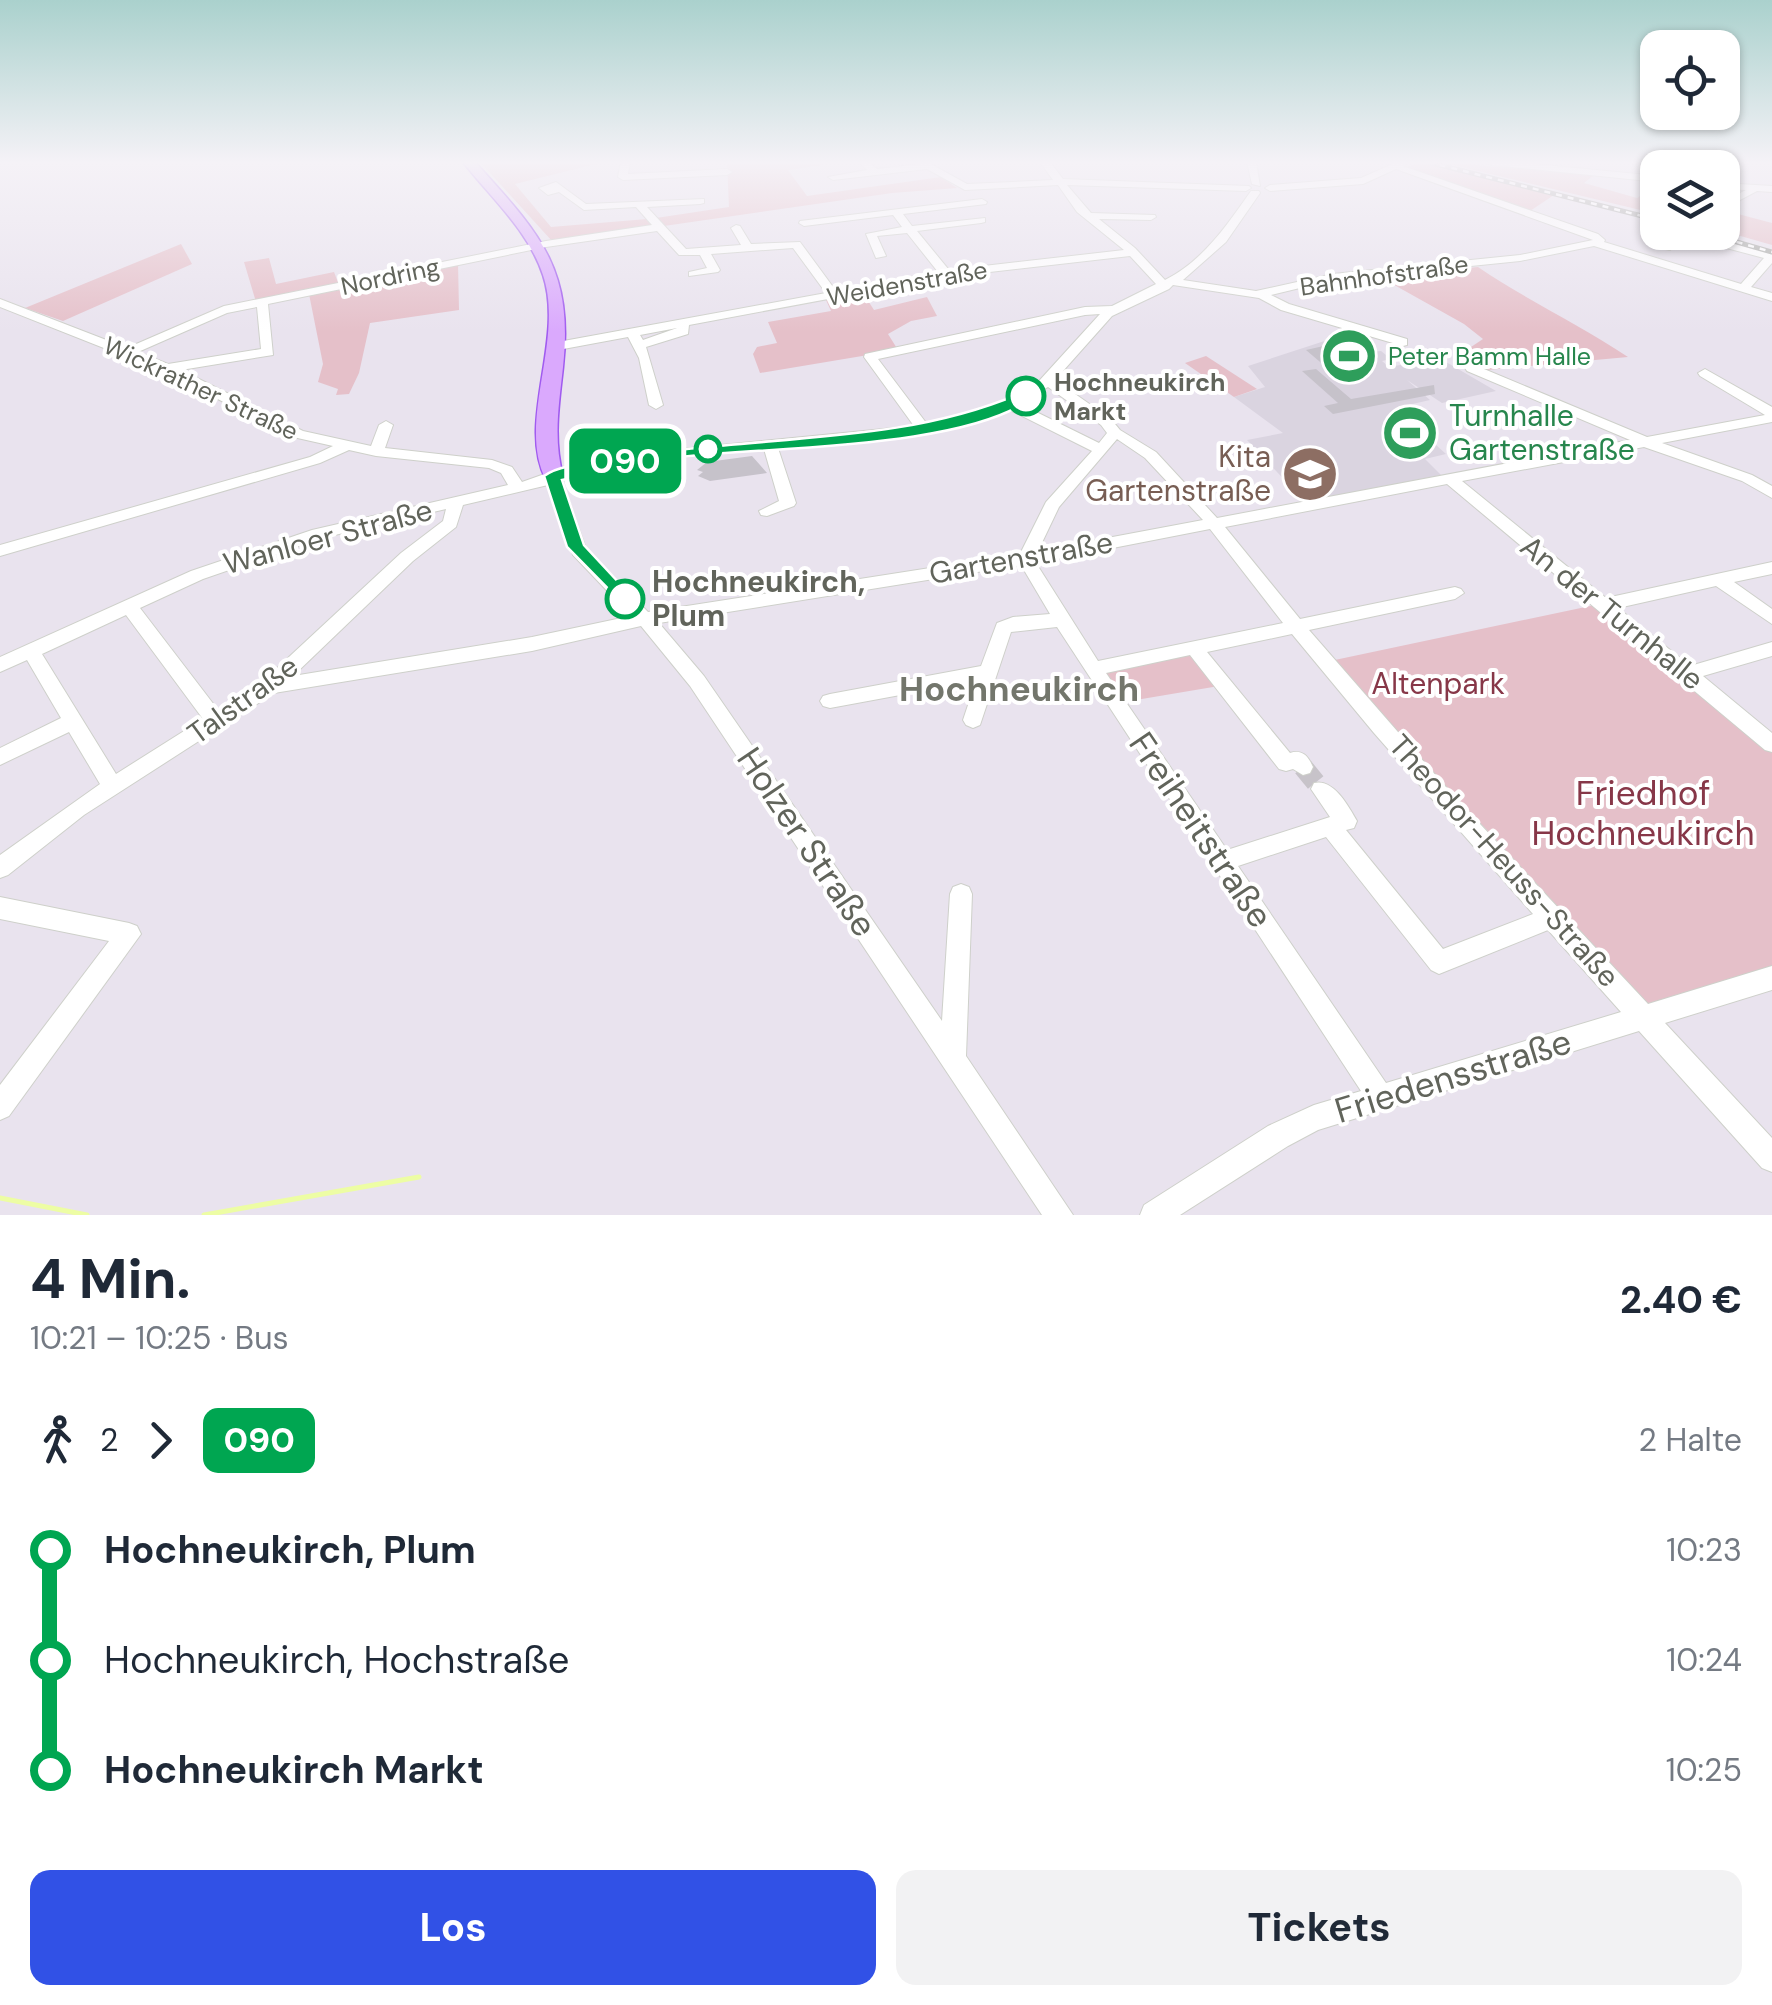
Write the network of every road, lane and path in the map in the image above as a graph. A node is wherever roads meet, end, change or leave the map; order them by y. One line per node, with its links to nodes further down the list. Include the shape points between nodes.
1 (518, 219): 14 (main road)
2 (652, 219): 10 (street)
3 (845, 219): 9 (street)
4 (901, 219): 12 (street)
5 (1091, 219): 17 (street)
6 (1234, 219): 23 (street, via 1218,244)
7 (1547, 219): 13 (street, via 1600,240)
8 (981, 220): 12 (street)
9 (804, 224)
10 (660, 227): 14 (street, Nordring); 18 (street, via 678,251)
11 (736, 228): 15 (street)
12 (909, 229): 19 (street, via 870,234); 22 (street)
13 (1594, 243): 24 (street); 26 (street, Bahnhofstraße, via 1520,258 1339,276)
14 (541, 245): 28 (street, Nordring); 33 (main road, via 558,292)
15 (748, 248): 18 (street); 25 (street, via 798,245)
16 (1740, 249): 20 (street)
17 (1133, 252): 22 (street, Weidenstraße); 23 (street)
18 (705, 253): 21 (street, via 714,270)
19 (880, 256)
20 (1771, 258): 24 (street)
21 (693, 274)
22 (946, 274): 25 (street, Weidenstraße)
23 (1170, 284): 26 (street, Bahnhofstraße); 30 (street)
24 (1744, 288): 27 (street)
25 (832, 293): 31 (street, Weidenstraße, via 683,324 676,337)
26 (1260, 294): 32 (street, via 1363,329 1371,323)
27 (1772, 297)
28 (262, 302): 34 (street, Nordring, via 218,312); 35 (street, via 268,352)
29 (0, 303): 34 (street, Wickrather Straße)
30 (1112, 310): 38 (street, Wanloer Straße); 43 (street, via 870,357)
31 (636, 339): 33 (street, Weidenstraße); 40 (street)
32 (1403, 342)
33 (558, 346): 50 (main road, via 549,404)
34 (128, 352): 35 (street, Wickrather Straße)
35 (167, 368): 47 (street, Wickrather Straße, via 275,426)
36 (1472, 368): 45 (street)
37 (1705, 372): 41 (street, Gartenstraße)
38 (1048, 380): 39 (street, Wanloer Straße); 44 (street, Theodor-Heuss-Straße)
39 (1009, 404): 43 (street, Wanloer Straße); 48 (street)
40 (656, 405)
41 (1772, 416): 45 (street, Gartenstraße)
42 (386, 425): 49 (street)
43 (924, 429): 46 (street, Wanloer Straße)
44 (1115, 433): 48 (street); 56 (street, Theodor-Heuss-Straße, via 1145,452)
45 (1648, 443): 51 (street, Gartenstraße); 53 (street, via 1744,476)
46 (768, 444): 50 (street, Wanloer Straße); 55 (street, via 788,503)
47 (346, 446): 49 (street, Wickrather Straße); 57 (street)
48 (1100, 449): 58 (street, via 1052,505)
49 (376, 452): 52 (street, Wickrather Straße, via 492,464 507,470)
50 (553, 476): 52 (street, Wanloer Straße); 66 (street, Holzer Straße, via 578,551)
51 (1452, 481): 56 (street, Gartenstraße); 62 (street, An der Turnhalle)
52 (517, 486): 54 (street, Wanloer Straße)
53 (1772, 493)
54 (456, 503): 63 (street, Wanloer Straße, via 282,544); 75 (street, Talstraße, via 448,524)
55 (766, 511)
56 (1214, 524): 58 (street, Gartenstraße); 67 (street, Theodor-Heuss-Straße)
57 (0, 551)
58 (1026, 559): 65 (street, Freiheitstraße); 66 (street, Gartenstraße)
59 (1772, 568): 60 (street)
60 (1718, 579): 62 (street); 64 (street)
61 (1456, 594): 67 (street)
62 (1601, 605): 74 (street, An der Turnhalle)
63 (130, 606): 70 (street, Wanloer Straße); 79 (street)
64 (1772, 618)
65 (1061, 620): 72 (street, Freiheitstraße); 73 (street, via 1006,625)
66 (646, 621): 75 (street, Gartenstraße); 93 (street, Holzer Straße, via 735,735)
67 (1295, 626): 68 (street); 90 (street, Theodor-Heuss-Straße)
68 (1194, 648): 72 (street); 82 (street, via 1286,763 1297,759)
69 (1772, 649): 74 (street)
70 (31, 652): 71 (street, Wanloer Straße); 78 (street)
71 (0, 665)
72 (1093, 669): 86 (street, Freiheitstraße)
73 (988, 672): 76 (street); 77 (street)
74 (1687, 674): 80 (street, An der Turnhalle)
75 (269, 688): 79 (street, Talstraße)
76 (830, 702)
77 (973, 720)
78 (72, 722): 81 (street); 83 (street)
79 (217, 722): 83 (street, Talstraße)
80 (1772, 744)
81 (0, 757)
82 (1304, 767)
83 (112, 786): 87 (street, Talstraße)
84 (1321, 789): 85 (street, via 1346,821)
85 (1330, 826): 86 (street); 90 (street, via 1439,962)
86 (1222, 861): 94 (street, Freiheitstraße)
87 (0, 868)
88 (961, 894): 93 (street)
89 (0, 908): 95 (street, via 129,934)
90 (1554, 917): 92 (street, Theodor-Heuss-Straße)
91 (1772, 978): 92 (street, Friedensstraße)
92 (1645, 1017): 94 (street, Friedensstraße); 96 (street, Theodor-Heuss-Straße)
93 (954, 1057): 97 (street, Holzer Straße)
94 (1381, 1098): 98 (street, Friedensstraße, via 1289,1130)
95 (0, 1107)
96 (1772, 1158)
97 (1059, 1215)
98 (1154, 1215)

